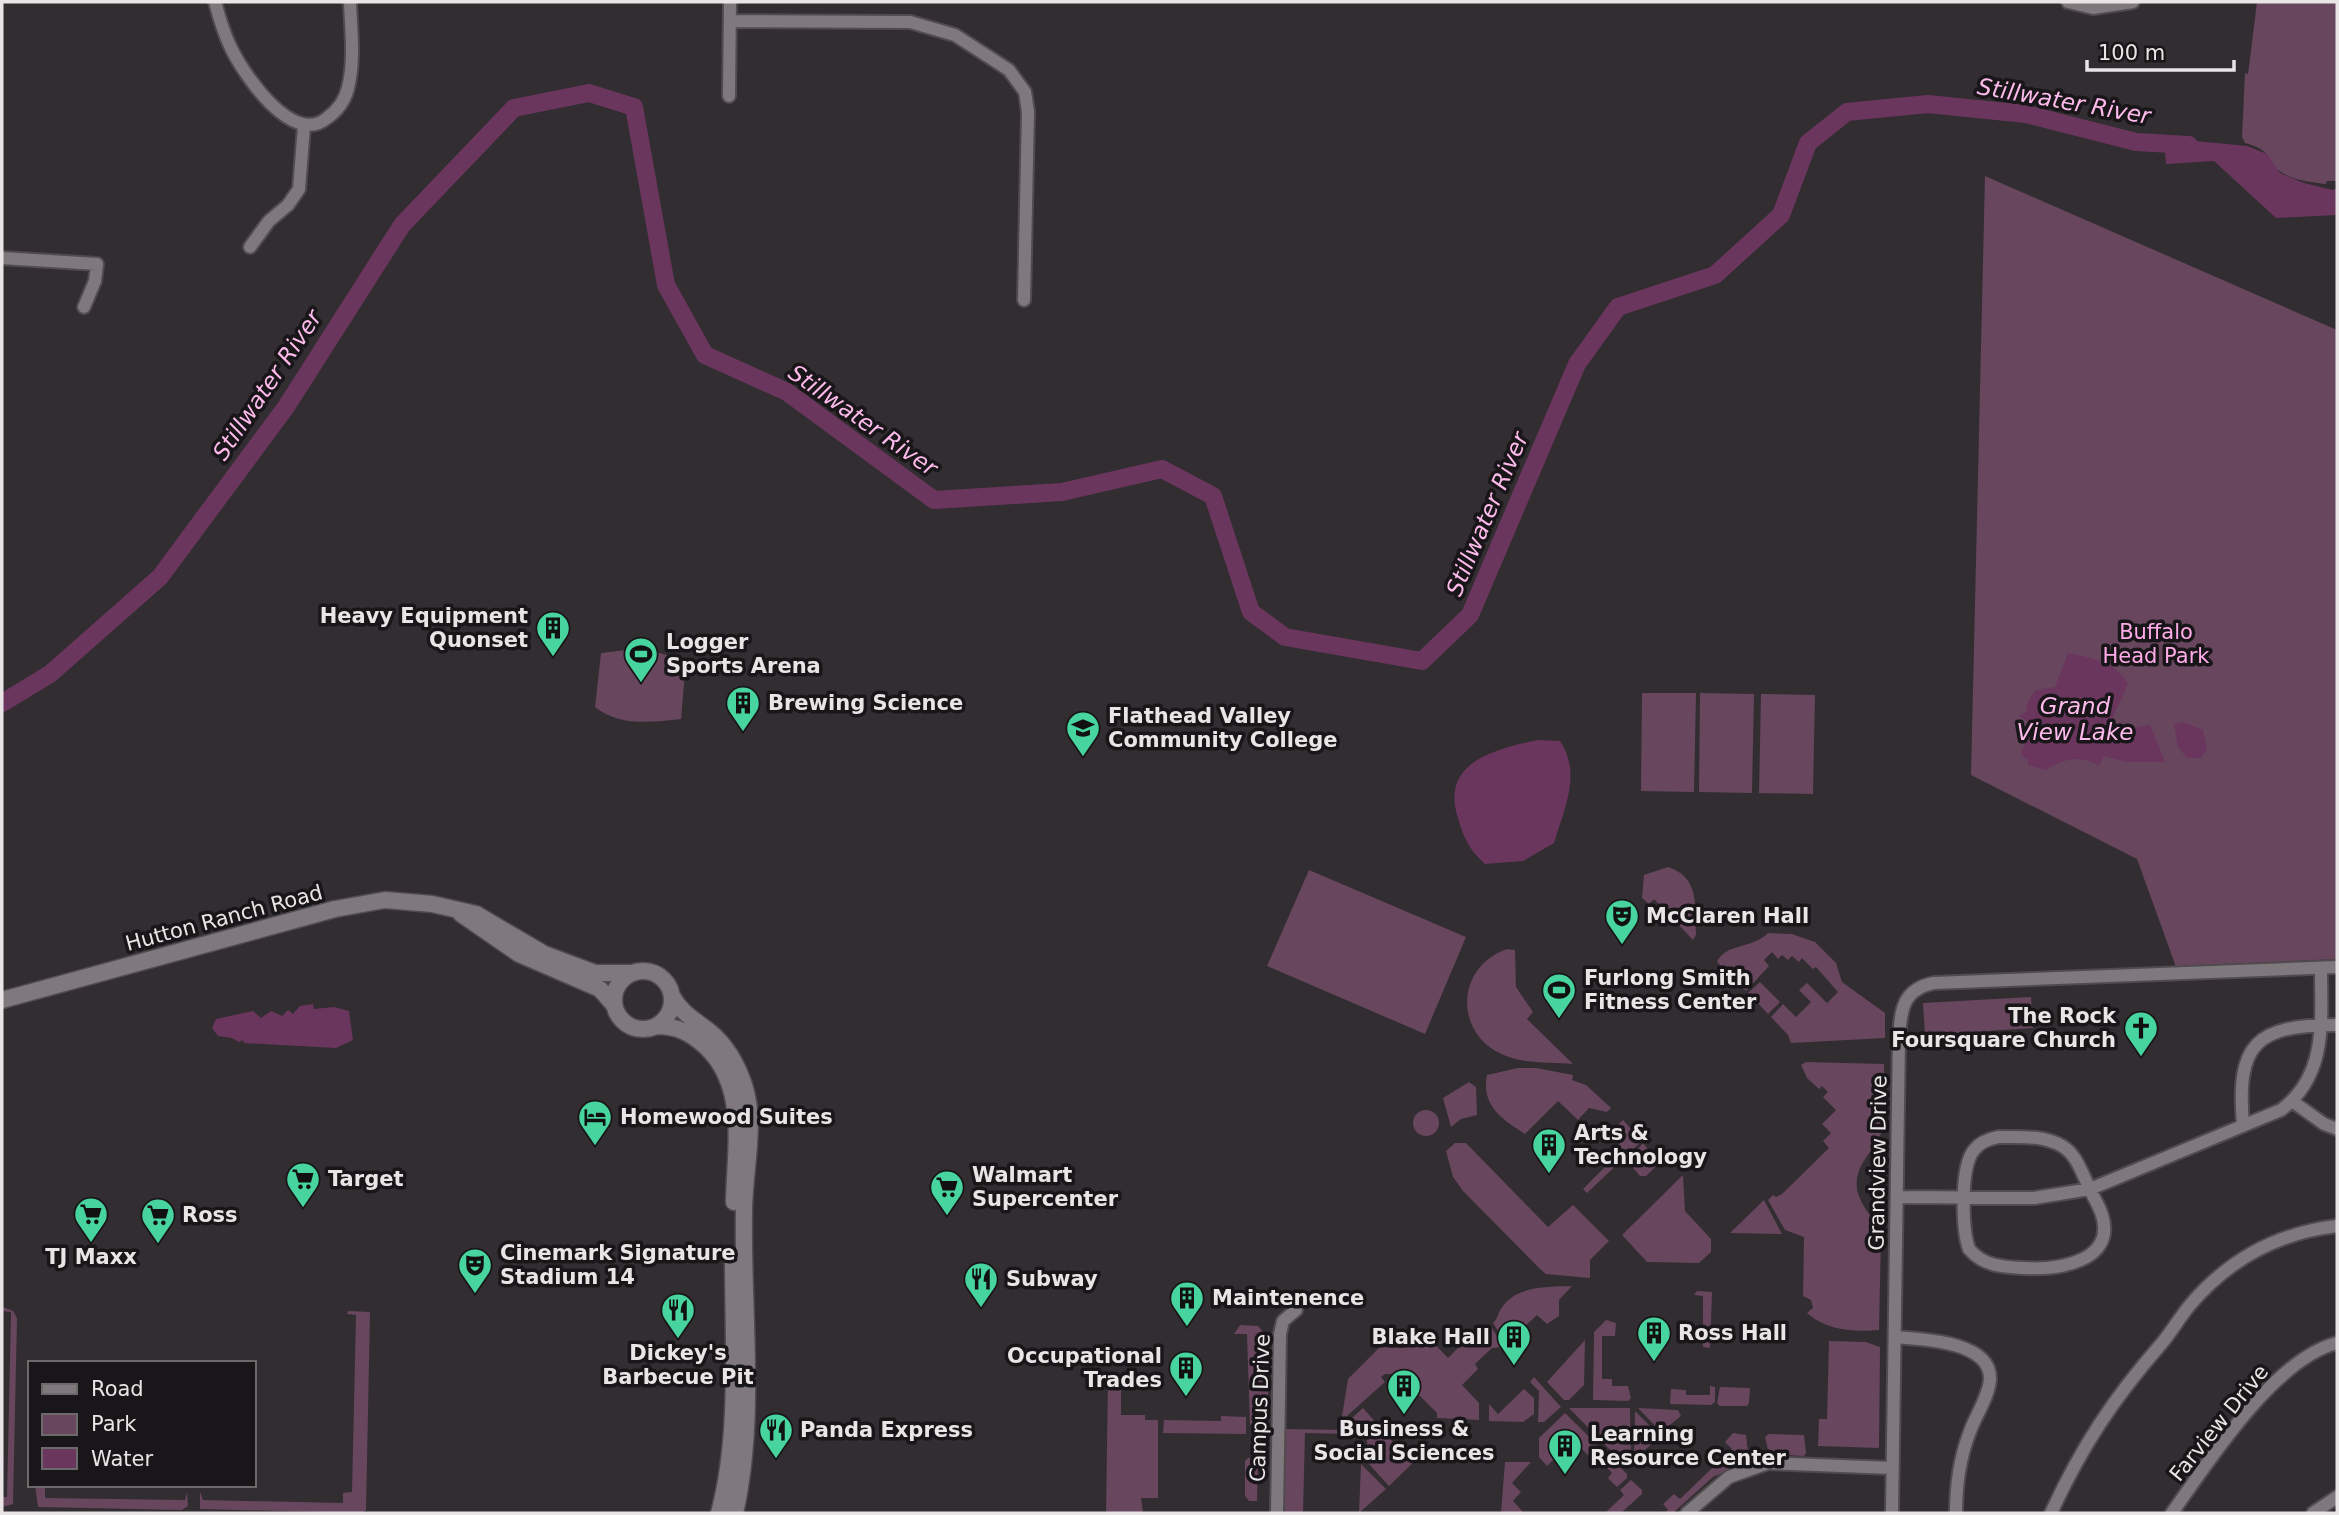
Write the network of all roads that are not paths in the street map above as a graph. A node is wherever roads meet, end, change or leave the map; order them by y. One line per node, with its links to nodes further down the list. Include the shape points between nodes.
1 (215, 2): 8 (street, via 230,47 244,70 269,102)
2 (350, 2): 8 (street, via 348,90 336,111 321,124)
3 (730, 2): 6 (street)
4 (2068, 2): 5 (street, via 2110,8)
5 (2133, 2)
6 (730, 21): 7 (street); 11 (street, via 910,22 955,35 1009,70 1025,92 1028,112)
7 (729, 96)
8 (304, 126): 9 (street, via 299,189)
9 (250, 247)
10 (2, 258): 12 (street, via 97,264)
11 (1024, 300)
12 (85, 307)
13 (459, 912): 16 (main road, Hutton Ranch Road, via 476,914 529,947 575,966 606,975); 18 (main road, Hutton Ranch Road, via 411,901 355,905); 19 (main road, Hutton Ranch Road, via 519,954 600,989)
14 (2337, 967): 15 (street, Grandview Drive)
15 (2321, 968): 20 (street); 27 (street, Grandview Drive, via 1934,983 1915,989 1901,1014)
16 (633, 973): 17 (main road, via 655,974); 19 (main road, via 617,988)
17 (672, 996): 21 (main road, via 670,1013); 36 (main road, via 683,1013 725,1047 745,1087 748,1106 745,1405)
18 (2, 999)
19 (614, 1005): 21 (main road, via 617,1015 631,1027 649,1030)
20 (2321, 1025): 22 (street); 23 (street, via 2313,1070); 24 (street, via 2284,1027 2261,1042 2242,1074)
21 (657, 1026): 35 (main road, via 685,1031 709,1050 726,1073 736,1108 733,1396)
22 (2337, 1026)
23 (2292, 1101): 24 (street, via 2272,1115); 25 (street)
24 (2243, 1125): 26 (street)
25 (2337, 1129)
26 (2090, 1189): 28 (street, via 2034,1198); 28 (street, via 2076,1160 2061,1145 2038,1138 1998,1137 1984,1141 1970,1156); 28 (street, via 2102,1216 2100,1241 2085,1259 2055,1269 1995,1265 1974,1255 1967,1242)
27 (1897, 1197): 28 (street); 31 (street, Grandview Drive)
28 (1965, 1198)
29 (2337, 1226): 41 (street, via 2301,1232 2258,1248 2207,1285 2100,1420)
30 (1296, 1310): 37 (street, Campus Drive, via 1283,1321 1280,1334)
31 (1895, 1337): 33 (street, Grandview Drive); 40 (street, via 1953,1345 1978,1356 1989,1369 1989,1386 1965,1448)
32 (2337, 1343): 42 (street, Farview Drive, via 2297,1362 2268,1389)
33 (1892, 1468): 38 (street, via 1769,1463 1729,1477); 39 (street, Grandview Drive)
34 (2337, 1497): 43 (street)
35 (719, 1513)
36 (735, 1513)
37 (1277, 1513)
38 (1687, 1513)
39 (1892, 1513)
40 (1956, 1513)
41 (2051, 1513)
42 (2172, 1513)
43 (2313, 1513)

